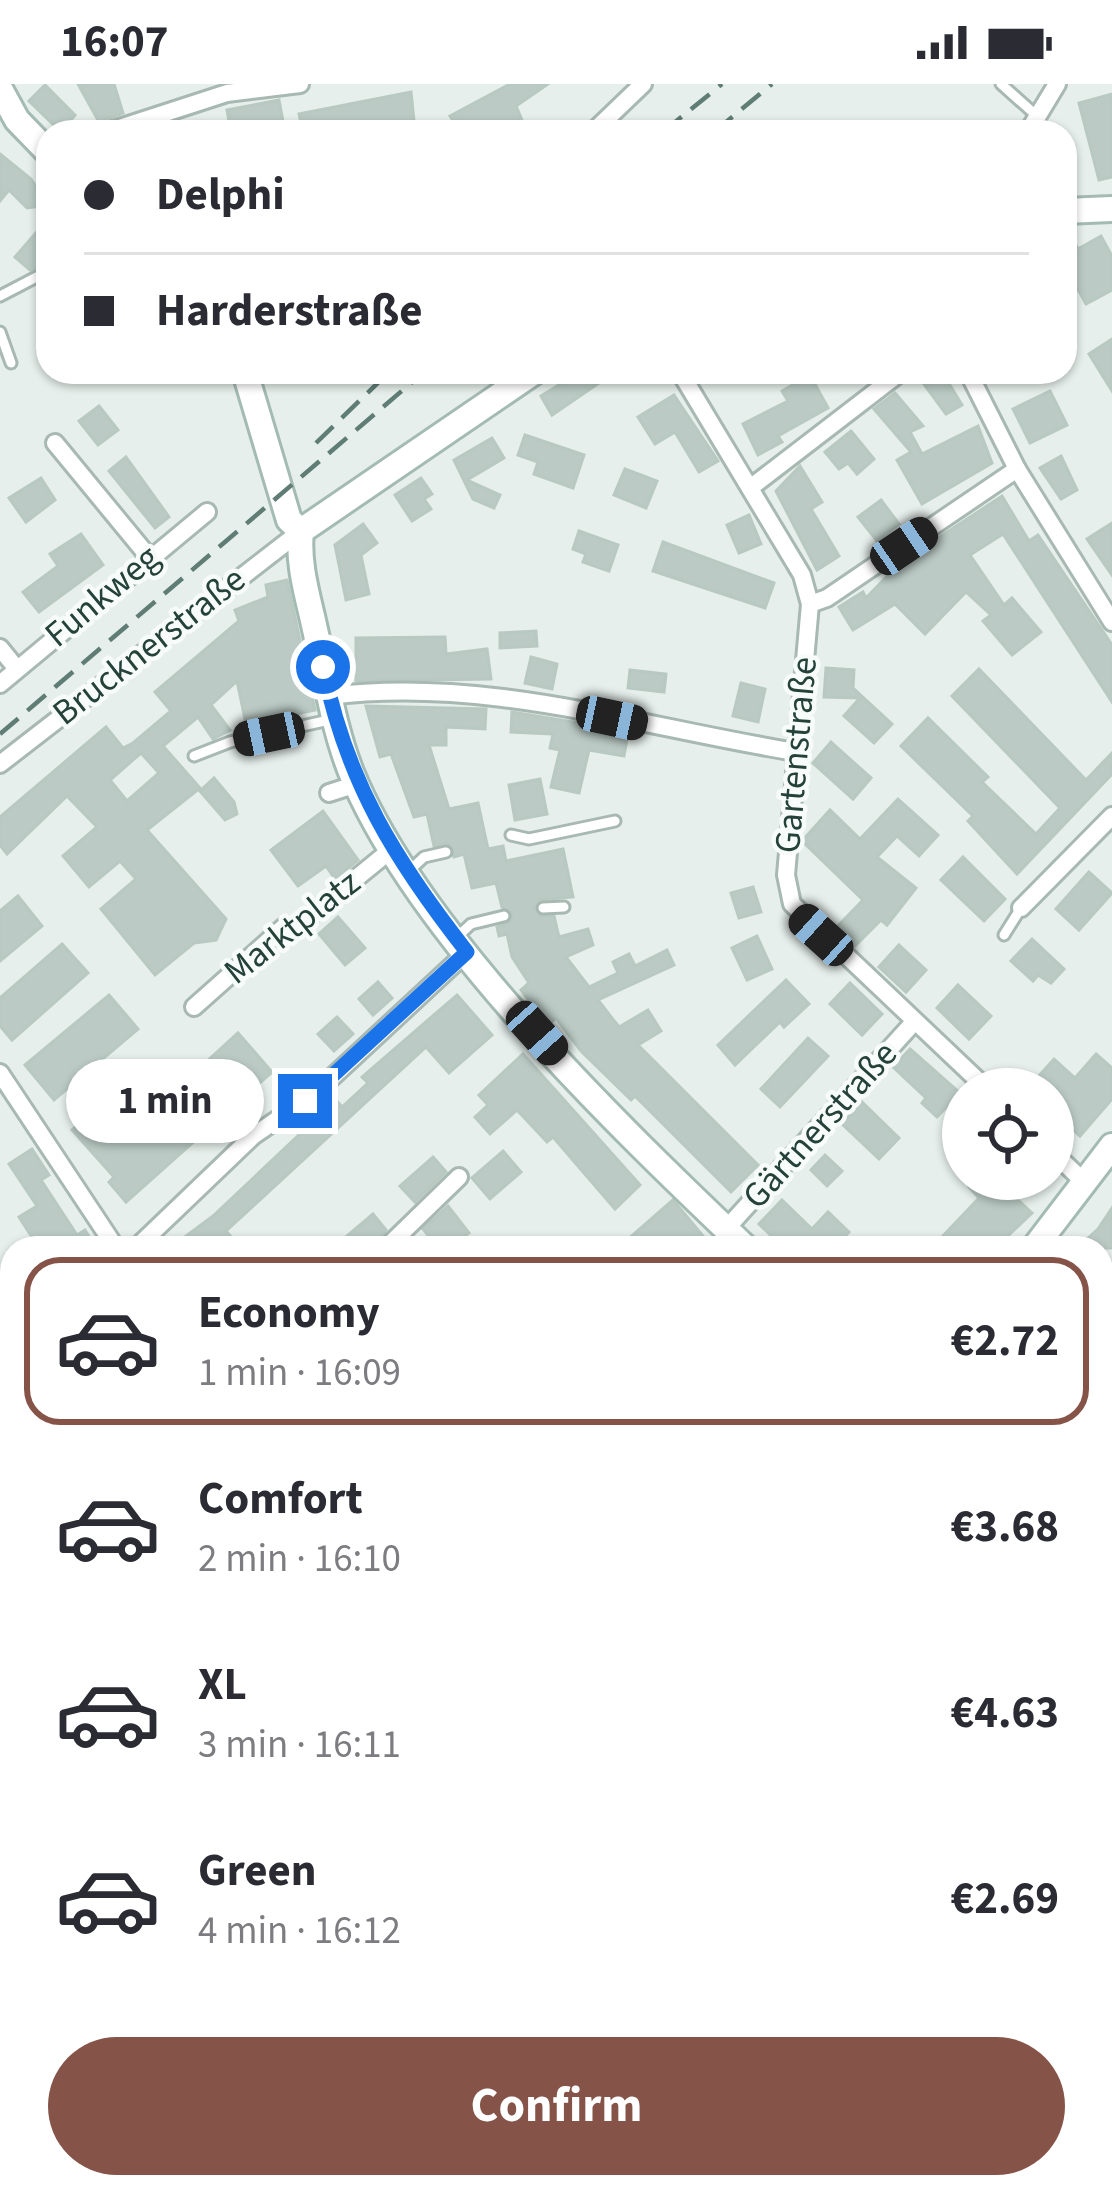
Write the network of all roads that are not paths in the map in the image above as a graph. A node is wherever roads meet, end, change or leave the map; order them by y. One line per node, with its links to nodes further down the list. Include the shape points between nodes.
1 (300, 84): 6 (street, via 227,92)
2 (643, 84): 7 (street)
3 (1001, 84): 8 (lane)
4 (1057, 84): 9 (street)
5 (6, 109): 10 (street)
6 (142, 120)
7 (606, 120)
8 (1030, 120)
9 (1035, 120)
10 (36, 140)
11 (1112, 209): 12 (street)
12 (1077, 210)
13 (36, 277): 14 (lane)
14 (0, 296)
15 (0, 332): 16 (lane)
16 (11, 363)
17 (249, 384): 26 (street, via 289,520)
18 (516, 384): 26 (street)
19 (687, 384): 24 (street, Gartenstraße)
20 (870, 384): 24 (street)
21 (974, 384): 23 (street)
22 (56, 443): 27 (street)
23 (1017, 469): 28 (street); 29 (street)
24 (750, 488): 28 (street, Gartenstraße, via 802,575)
25 (207, 512): 27 (street, Funkweg)
26 (301, 531): 33 (street); 36 (street, Brucknerstraße)
27 (148, 556): 31 (street, Funkweg)
28 (810, 604): 34 (street, Gartenstraße)
29 (1112, 622)
30 (0, 648): 31 (street)
31 (17, 668): 32 (street, Funkweg)
32 (0, 684)
33 (332, 708): 34 (street, via 409,689 487,693); 35 (lane); 37 (street)
34 (796, 752): 52 (street, Gartenstraße, via 786,875 792,904)
35 (194, 757)
36 (0, 764)
37 (357, 784): 38 (street); 42 (street)
38 (329, 793)
39 (1112, 816): 47 (street)
40 (616, 820): 41 (lane, via 529,839)
41 (511, 835)
42 (392, 849): 44 (street); 51 (street, Marktplatz)
43 (446, 852): 44 (lane, via 424,857)
44 (408, 873): 50 (street)
45 (564, 907): 46 (lane)
46 (543, 908)
47 (1021, 908): 49 (lane)
48 (504, 916): 50 (lane, via 471,924)
49 (1004, 935)
50 (461, 945): 59 (street); 61 (street, via 313,1095 253,1136)
51 (194, 1007)
52 (914, 1022): 53 (street, Gartenstraße); 59 (street, Gärtnerstraße)
53 (964, 1068)
54 (0, 1073): 60 (street)
55 (1112, 1146): 58 (street)
56 (1074, 1172): 58 (street)
57 (459, 1177): 62 (street)
58 (1084, 1182): 64 (street)
59 (726, 1228): 63 (street)
60 (108, 1236)
61 (149, 1236)
62 (403, 1236)
63 (734, 1236)
64 (1043, 1236)

